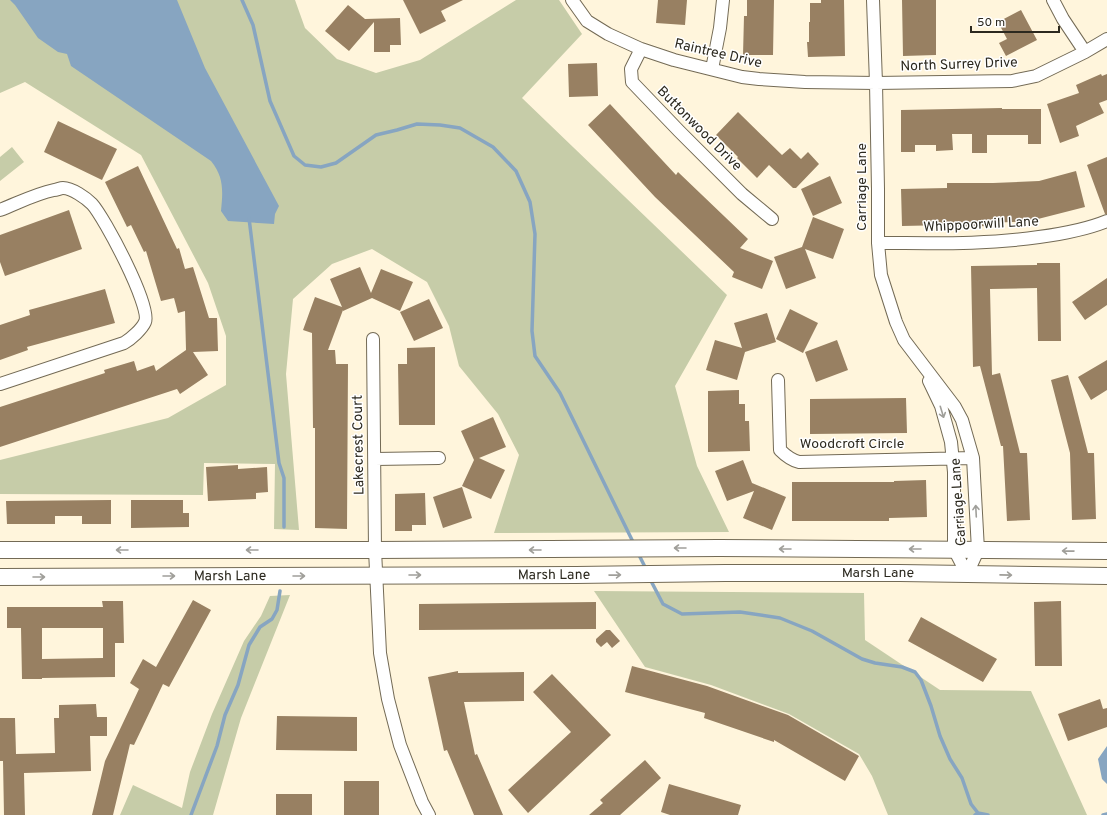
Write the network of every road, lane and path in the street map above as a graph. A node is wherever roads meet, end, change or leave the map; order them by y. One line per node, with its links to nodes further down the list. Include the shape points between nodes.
1 (572, 0): 6 (street, Raintree Drive, via 587,21)
2 (723, 0): 8 (street)
3 (873, 0): 9 (street, Carriage Lane)
4 (1053, 0): 7 (street)
5 (1107, 39): 7 (street, North Surrey Drive)
6 (641, 49): 8 (street, Raintree Drive); 11 (street, Buttonwood Drive, via 631,69 632,82 742,194)
7 (1085, 52): 9 (street, North Surrey Drive, via 1036,76 1012,81)
8 (712, 69): 9 (street, Raintree Drive, via 759,79)
9 (876, 83): 13 (street, Carriage Lane)
10 (0, 210): 17 (street, via 40,193 64,188 79,194 92,204 103,221 121,253 146,313 146,321 133,337 124,343)
11 (772, 219)
12 (1107, 221): 13 (street, Whippoorwill Lane, via 1055,235 1005,241 960,244)
13 (878, 243): 15 (street, Carriage Lane, via 880,275 896,322 904,340)
14 (373, 339): 21 (street, Lakecrest Court)
15 (921, 364): 19 (street, Carriage Lane, one-way to 19, via 941,406); 20 (street, Carriage Lane, via 962,420)
16 (778, 380): 19 (street, Woodcroft Circle, via 780,450 794,460 799,462)
17 (0, 384)
18 (439, 458): 21 (street)
19 (953, 458): 20 (street, Woodcroft Circle); 24 (street, Carriage Lane)
20 (973, 458): 25 (street, Carriage Lane, one-way to 20)
21 (374, 459): 23 (street, Lakecrest Court)
22 (0, 550): 23 (main road, Marsh Lane, one-way to 22)
23 (375, 550): 24 (main road, Marsh Lane, one-way to 23); 28 (street, Lakecrest Court)
24 (954, 550): 25 (main road, Marsh Lane); 27 (street, Carriage Lane)
25 (978, 550): 26 (main road, Marsh Lane, one-way to 25); 27 (street, Carriage Lane)
26 (1107, 551)
27 (967, 574): 28 (main road, Marsh Lane, one-way to 27); 29 (main road, Marsh Lane, one-way to 29)
28 (376, 575): 30 (main road, Marsh Lane, one-way to 28); 31 (street, Lakecrest Court, via 380,653 387,693 400,745)
29 (1107, 576)
30 (0, 577)
31 (429, 815)

